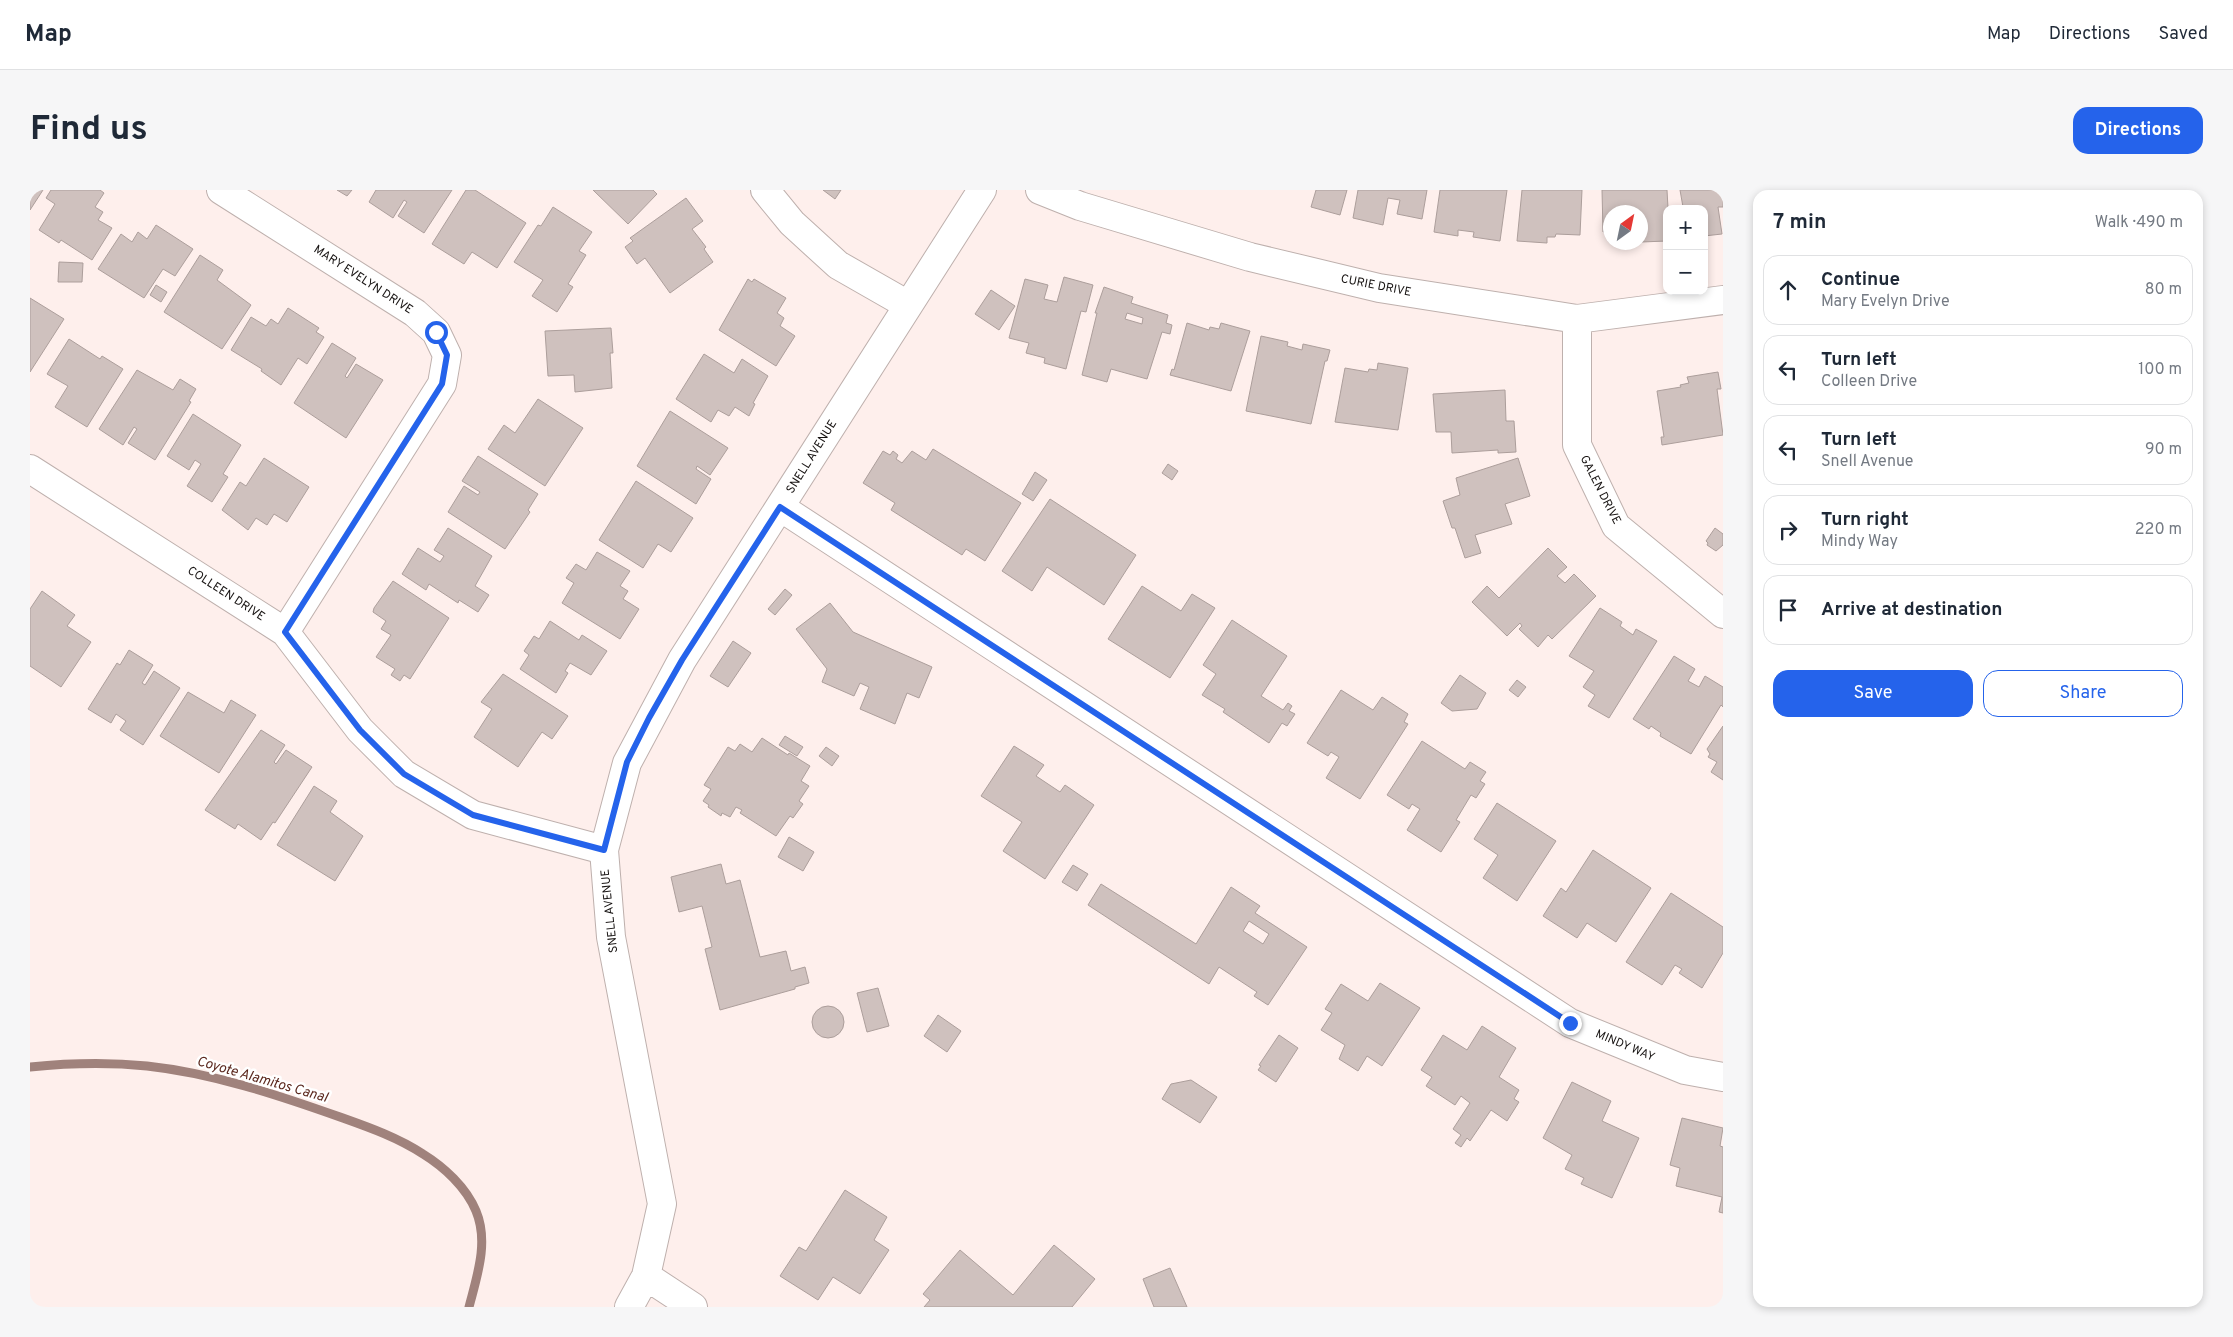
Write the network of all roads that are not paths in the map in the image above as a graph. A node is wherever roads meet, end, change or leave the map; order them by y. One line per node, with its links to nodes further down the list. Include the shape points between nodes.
1 (221, 190): 11 (street, MARY EVELYN DRIVE, via 415,313 436,332 447,355 442,384)
2 (766, 190): 6 (street, via 792,223 838,265)
3 (982, 190): 6 (street, SNELL AVENUE)
4 (1040, 190): 7 (street, CURIE DRIVE, via 1080,206 1241,254 1378,288)
5 (1723, 300): 7 (street, CURIE DRIVE)
6 (908, 305): 9 (street, SNELL AVENUE)
7 (1577, 318): 10 (street, GALEN DRIVE, via 1577,445 1616,526)
8 (30, 469): 11 (street, COLLEEN DRIVE)
9 (780, 507): 12 (street, SNELL AVENUE, via 682,660 649,718 627,762); 13 (street, MINDY WAY, via 1570,1023 1685,1070)
10 (1723, 614)
11 (285, 632): 12 (street, COLLEEN DRIVE, via 360,730 404,774 473,815)
12 (604, 850): 14 (street, SNELL AVENUE, via 611,937 662,1204)
13 (1723, 1077)
14 (646, 1276): 15 (street, SNELL AVENUE); 16 (street)
15 (629, 1307)
16 (693, 1307)

